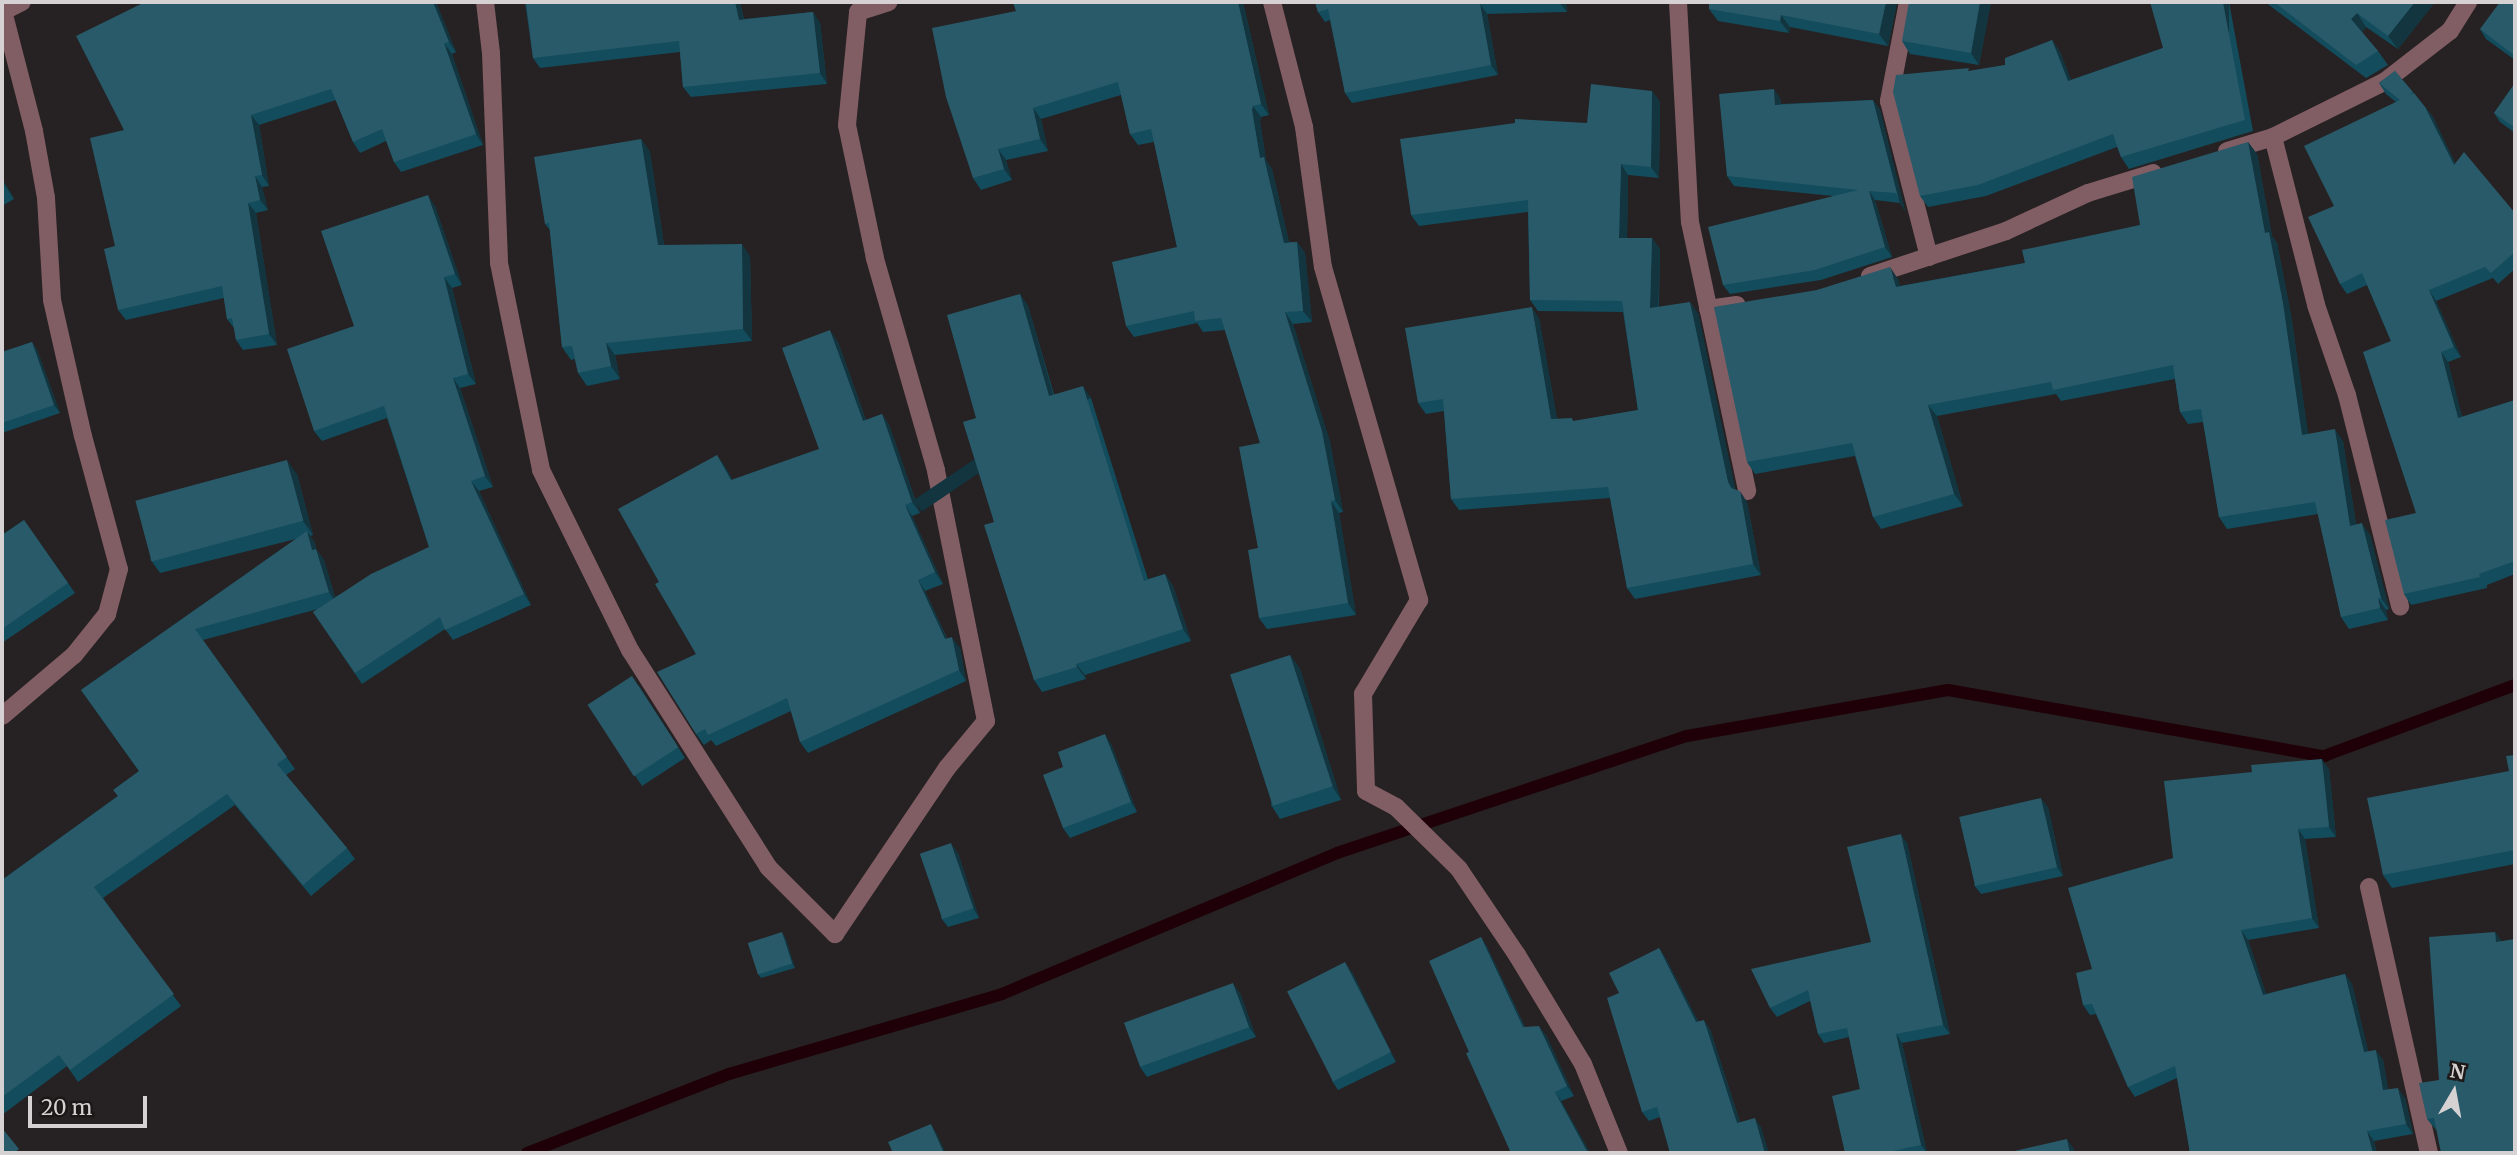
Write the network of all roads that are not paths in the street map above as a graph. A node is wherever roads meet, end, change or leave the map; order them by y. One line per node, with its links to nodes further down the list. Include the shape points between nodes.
1 (22, 2): 8 (street)
2 (485, 2): 3 (street, via 499,263 541,470 630,650 768,867 835,934 947,768 986,721 936,470 876,257 847,125 858,12)
3 (888, 2)
4 (1272, 2): 20 (street, via 1304,127 1323,267 1419,600 1363,694 1366,791 1396,807 1459,869 1583,1064)
5 (1678, 2): 15 (street, via 1690,222)
6 (1908, 2): 12 (street, via 1889,100)
7 (2469, 2): 9 (street, via 2450,31 2384,82)
8 (3, 9): 18 (street, via 46,198 52,300 119,569 107,614 74,654)
9 (2273, 137): 10 (street); 17 (street, via 2316,305 2347,395)
10 (2207, 157)
11 (2167, 169): 12 (street, via 2088,193 2006,231)
12 (1929, 257): 13 (street)
13 (1850, 282)
14 (1760, 301): 15 (street)
15 (1709, 309): 16 (street)
16 (1747, 491)
17 (2400, 606)
18 (2, 716)
19 (2369, 887): 21 (street)
20 (1619, 1153)
21 (2429, 1153)

